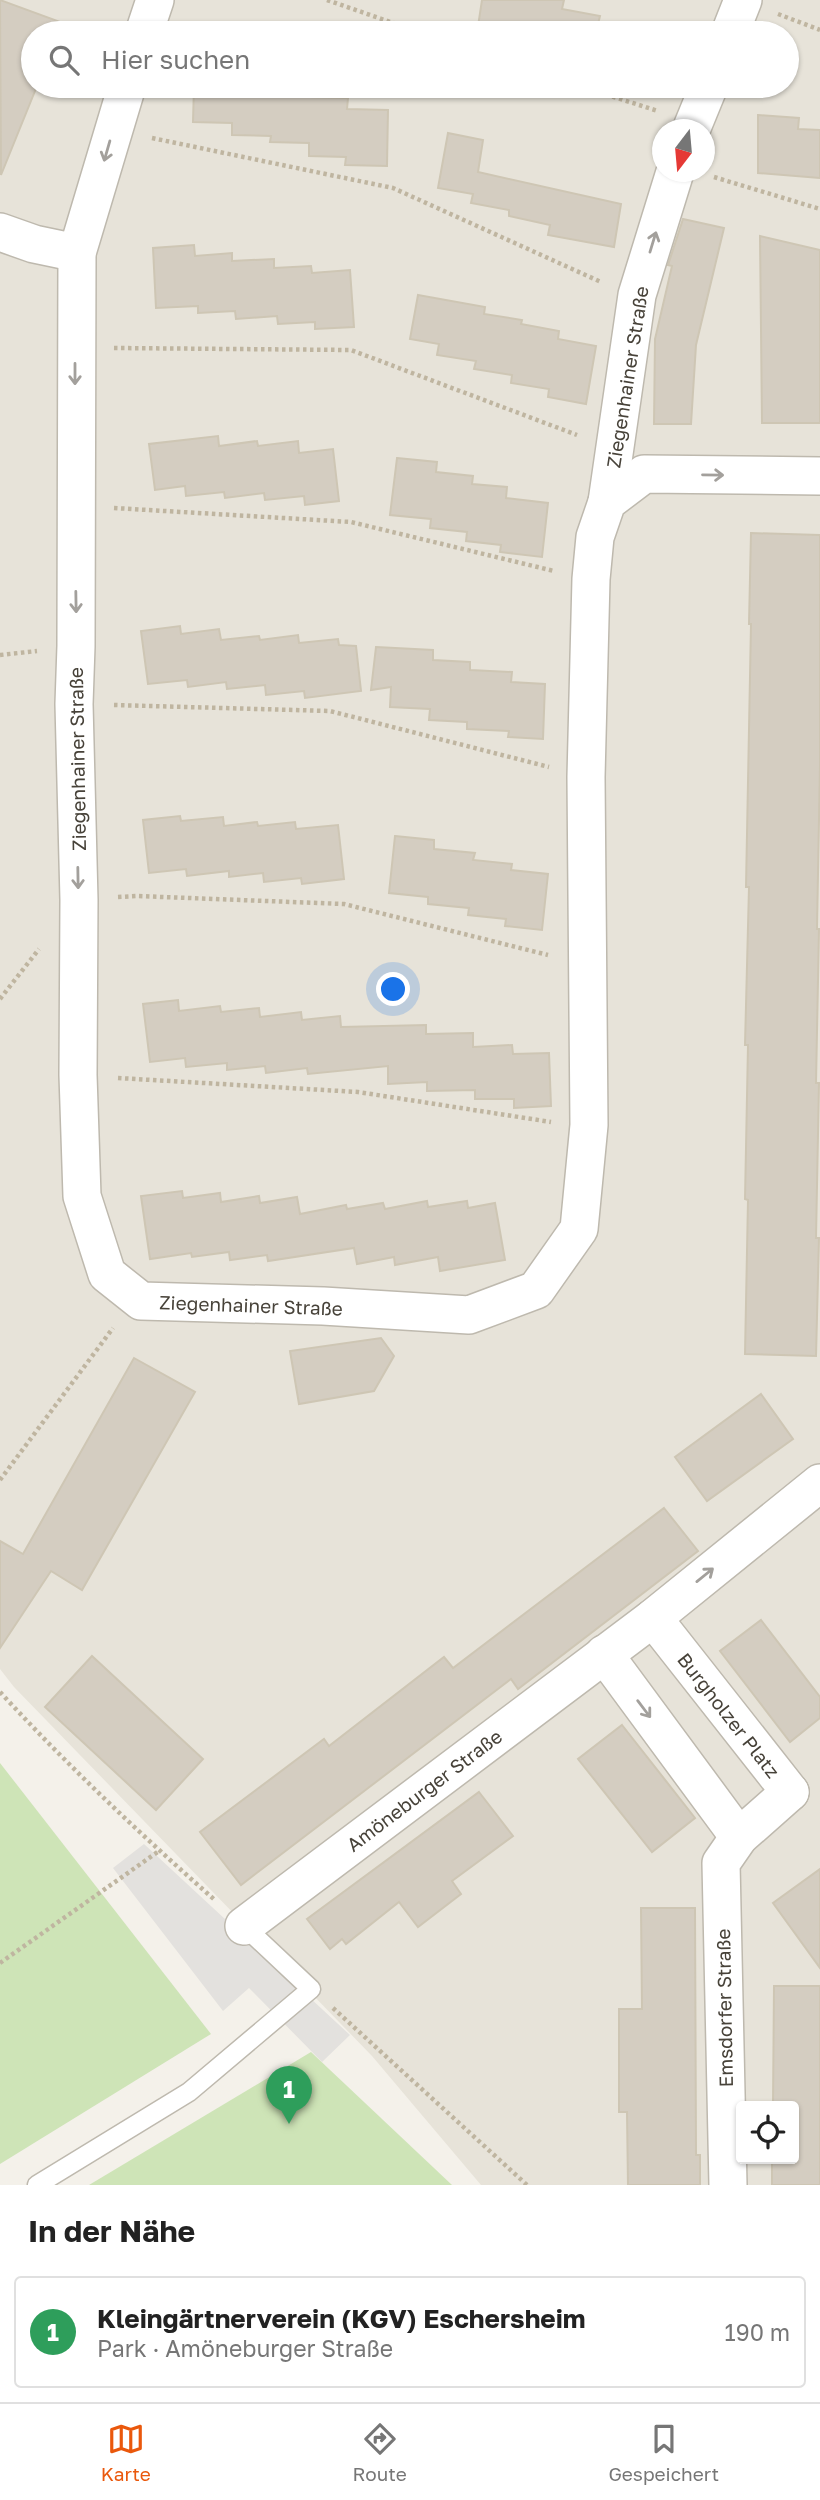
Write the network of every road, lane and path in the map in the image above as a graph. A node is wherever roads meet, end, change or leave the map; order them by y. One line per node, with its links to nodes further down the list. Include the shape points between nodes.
1 (155, 0): 4 (street)
2 (327, 0): 5 (path)
3 (743, 0): 6 (street)
4 (148, 21)
5 (387, 21)
6 (735, 21)
7 (123, 98): 12 (street, Ziegenhainer Straße)
8 (615, 98): 10 (path)
9 (704, 98): 11 (street)
10 (678, 119)
11 (695, 119)
12 (114, 128): 17 (street, Ziegenhainer Straße, one-way to 17); 18 (path, via 393,188)
13 (715, 180): 15 (path)
14 (687, 182): 18 (street, Ziegenhainer Straße, one-way to 14)
15 (820, 209)
16 (0, 232): 17 (street)
17 (77, 253): 19 (street, Ziegenhainer Straße)
18 (637, 296): 20 (street, Ziegenhainer Straße)
19 (75, 345): 20 (path, via 351,350); 23 (street, Ziegenhainer Straße, one-way to 23)
20 (616, 446): 22 (street, Ziegenhainer Straße)
21 (820, 476): 22 (street, Ziegenhainer Straße, one-way to 21, via 644,474)
22 (607, 502): 24 (street, Ziegenhainer Straße, via 595,537)
23 (75, 507): 24 (path, via 351,522); 25 (street, Ziegenhainer Straße, one-way to 25)
24 (591, 579): 26 (street, Ziegenhainer Straße)
25 (74, 704): 26 (path, via 330,711); 27 (street, Ziegenhainer Straße, one-way to 27)
26 (586, 777): 28 (street, Ziegenhainer Straße)
27 (79, 900): 28 (path, via 137,896 344,904); 29 (street, Ziegenhainer Straße)
28 (589, 966): 30 (street, Ziegenhainer Straße)
29 (78, 1075): 30 (path, via 358,1092); 31 (street, Ziegenhainer Straße, via 82,1196 107,1274)
30 (589, 1125): 31 (street, Ziegenhainer Straße, via 579,1229 536,1290 468,1315 141,1301)
31 (130, 1292): 32 (path, via 113,1327)
32 (0, 1480)
33 (820, 1483): 34 (street, one-way to 33)
34 (653, 1618): 35 (street); 37 (street, Burgholzer Platz)
35 (604, 1654): 38 (street, one-way to 38); 40 (street, Amöneburger Straße)
36 (0, 1692): 39 (path, via 61,1758)
37 (805, 1795): 38 (street, Burgholzer Platz)
38 (739, 1837): 45 (street, Emsdorfer Straße, via 722,1863)
39 (159, 1851): 40 (path); 41 (path)
40 (244, 1926): 42 (lane)
41 (0, 1963)
42 (311, 1989): 43 (lane, via 189,2092); 44 (path)
43 (37, 2185)
44 (527, 2185)
45 (728, 2185)

